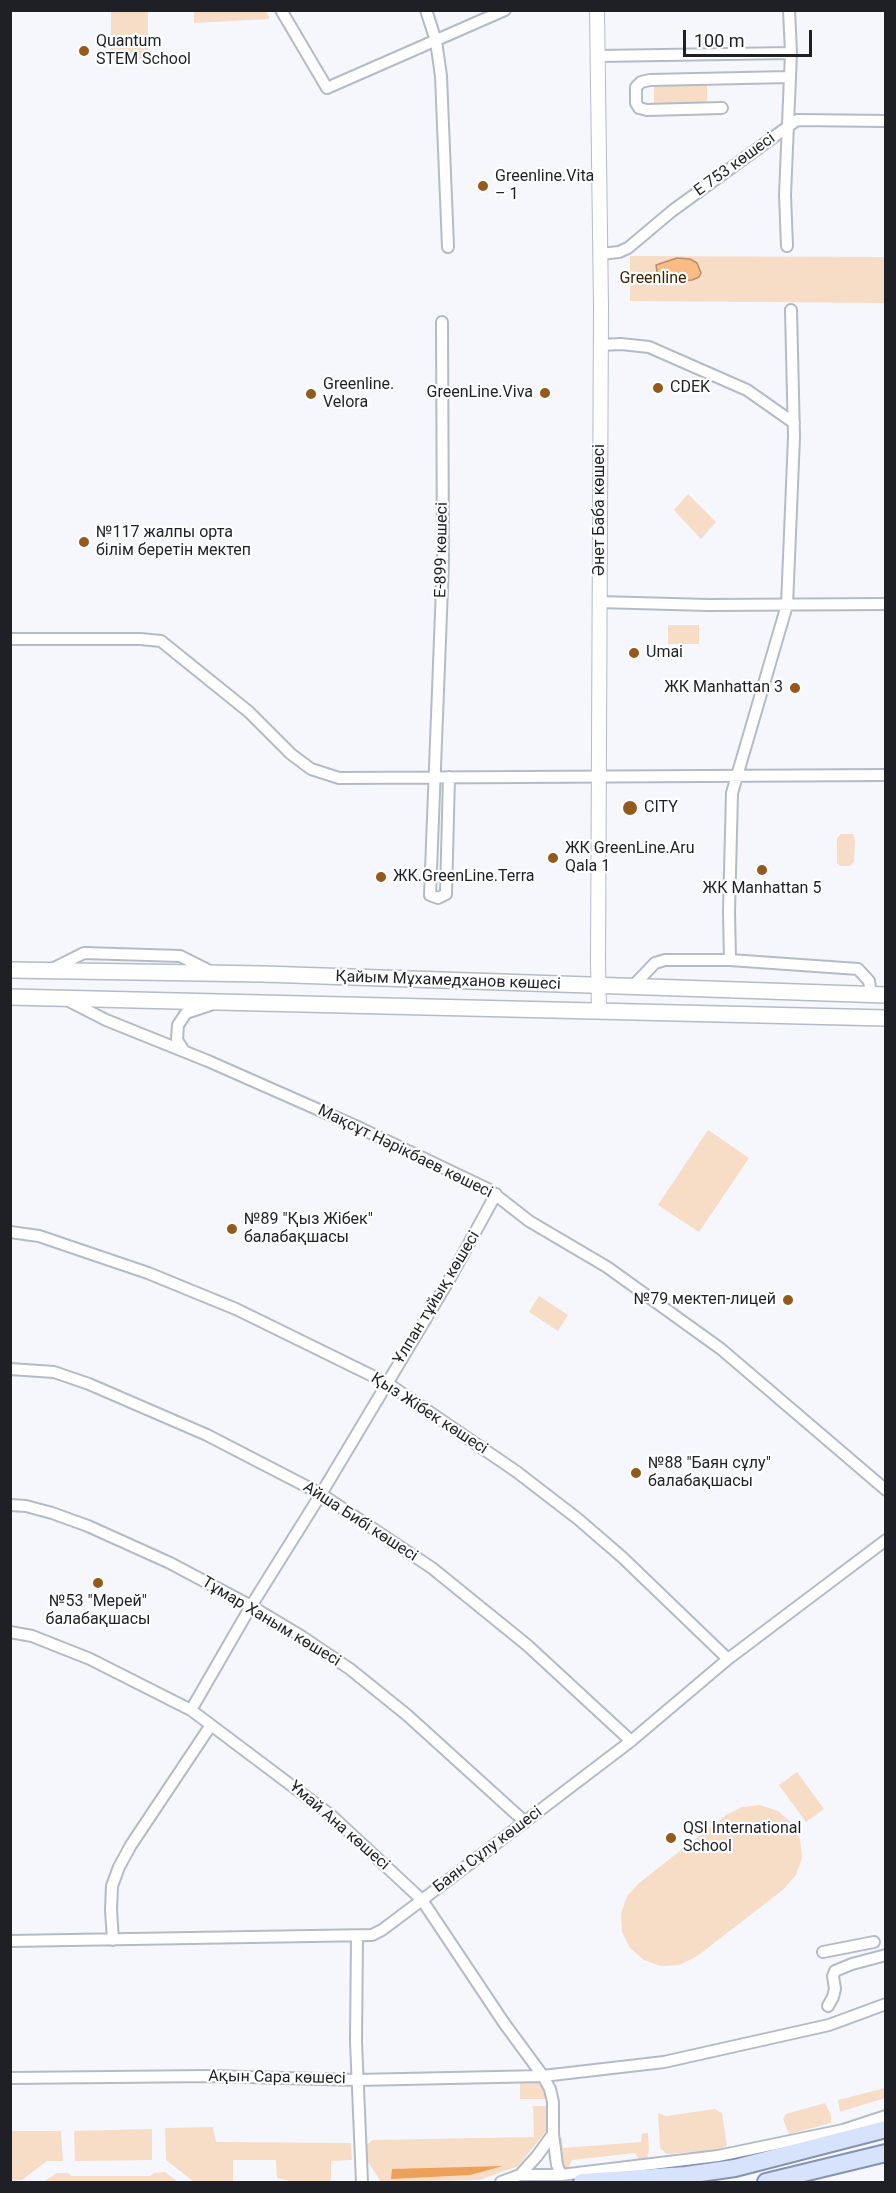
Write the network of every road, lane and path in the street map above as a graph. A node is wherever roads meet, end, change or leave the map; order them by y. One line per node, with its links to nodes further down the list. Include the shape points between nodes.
1 (281, 10): 6 (street, via 327,88)
2 (426, 10): 6 (street)
3 (505, 10): 6 (street)
4 (597, 10): 8 (street, Әнет Баба көшесі)
5 (789, 10): 7 (street)
6 (436, 41): 14 (street)
7 (791, 53): 8 (street); 9 (street)
8 (598, 56): 15 (street, Әнет Баба көшесі)
9 (789, 77): 10 (street, via 650,80 636,87 636,103 647,110); 12 (street)
10 (722, 108)
11 (885, 121): 12 (street, Е 753 көшесі, via 797,120)
12 (787, 127): 13 (street); 15 (street, Е 753 көшесі, via 628,248)
13 (787, 246)
14 (448, 247)
15 (600, 254): 18 (street, Әнет Баба көшесі)
16 (791, 310): 19 (street)
17 (442, 322): 26 (street, Е-899 көшесі, via 442,562)
18 (601, 345): 19 (street, via 650,346 747,390); 20 (street, Әнет Баба көшесі)
19 (794, 423): 22 (street)
20 (599, 602): 22 (street); 27 (street, Әнет Баба көшесі)
21 (885, 604): 22 (street)
22 (787, 605): 28 (street)
23 (10, 639): 26 (street, via 161,641 249,712 311,769 339,778)
24 (885, 776): 28 (street)
25 (455, 777): 26 (street); 26 (street, Е-899 көшесі, via 446,894 438,898 430,896); 27 (street)
26 (435, 778)
27 (599, 778): 28 (street); 31 (street, Әнет Баба көшесі)
28 (738, 778): 29 (street, via 731,805)
29 (730, 960): 32 (street, via 665,960 655,963); 33 (street, via 858,969)
30 (10, 970): 31 (main road, Қайым Мұхамедханов көшесі)
31 (599, 986): 32 (main road, Қайым Мұхамедханов көшесі); 37 (street, Әнет Баба көшесі)
32 (632, 987): 33 (main road, Қайым Мұхамедханов көшесі)
33 (878, 995)
34 (10, 998): 35 (main road, Қайым Мұхамедханов көшесі)
35 (64, 999): 36 (main road, Қайым Мұхамедханов көшесі); 39 (street, Мақсұт Нәрікбаев көшесі)
36 (223, 1001): 37 (main road, Қайым Мұхамедханов көшесі); 39 (street, via 186,1013 178,1025 177,1040)
37 (599, 1010): 38 (main road, Қайым Мұхамедханов көшесі)
38 (885, 1018)
39 (184, 1052): 40 (street, Мақсұт Нәрікбаев көшесі, via 360,1128)
40 (496, 1194): 43 (street, Ұлпан тұйық көшесі); 44 (street, Мақсұт Нәрікбаев көшесі, via 529,1221 607,1267 721,1349)
41 (10, 1232): 43 (street, Қыз Жібек көшесі, via 39,1236 225,1304)
42 (10, 1369): 45 (street, Айша Бибі көшесі, via 54,1372 89,1384 207,1436)
43 (387, 1383): 45 (street, Ұлпан тұйық көшесі); 50 (street, Қыз Жібек көшесі, via 578,1519)
44 (885, 1490)
45 (321, 1494): 48 (street, Ұлпан тұйық көшесі); 53 (street, Айша Бибі көшесі, via 432,1568 527,1645)
46 (10, 1505): 48 (street, Тұмар Ханым көшесі, via 52,1512 88,1526)
47 (885, 1540): 50 (street, Баян Сұлу көшесі)
48 (251, 1606): 51 (street, Ұлпан тұйық көшесі); 54 (street, Тұмар Ханым көшесі, via 350,1669)
49 (10, 1632): 51 (street, Ұмай Ана көшесі, via 32,1636 90,1659)
50 (728, 1659): 53 (street, Баян Сұлу көшесі)
51 (191, 1710): 52 (street, Ұмай Ана көшесі)
52 (211, 1725): 55 (street, Ұмай Ана көшесі, via 332,1816); 57 (street, via 119,1867 112,1886)
53 (631, 1741): 54 (street, Баян Сұлу көшесі)
54 (525, 1822): 55 (street, Баян Сұлу көшесі)
55 (422, 1900): 56 (street, Баян Сұлу көшесі, via 382,1930); 64 (street, Ұмай Ана көшесі)
56 (357, 1936): 57 (street, Баян Сұлу көшесі); 66 (street)
57 (113, 1940): 58 (street, Баян Сұлу көшесі)
58 (10, 1941)
59 (874, 1942): 60 (street)
60 (823, 1952)
61 (885, 1955): 63 (street, via 835,1971 835,1989)
62 (885, 2004): 64 (street, Ақын Сара көшесі, via 829,2025 664,2062)
63 (828, 2006)
64 (543, 2076): 66 (street, Ақын Сара көшесі); 69 (street, Ұмай Ана көшесі, via 553,2102)
65 (10, 2078): 66 (street, Ақын Сара көшесі, via 212,2076)
66 (357, 2080): 74 (street)
67 (885, 2116): 73 (street, via 843,2130 725,2154)
68 (885, 2129): 71 (main road)
69 (553, 2134): 72 (street); 73 (street, Ұмай Ана көшесі)
70 (885, 2153): 77 (main road)
71 (759, 2163): 76 (main road, via 686,2175); 77 (street)
72 (520, 2175): 73 (street); 75 (street)
73 (561, 2175)
74 (362, 2182)
75 (501, 2182)
76 (582, 2182)
77 (765, 2182)

